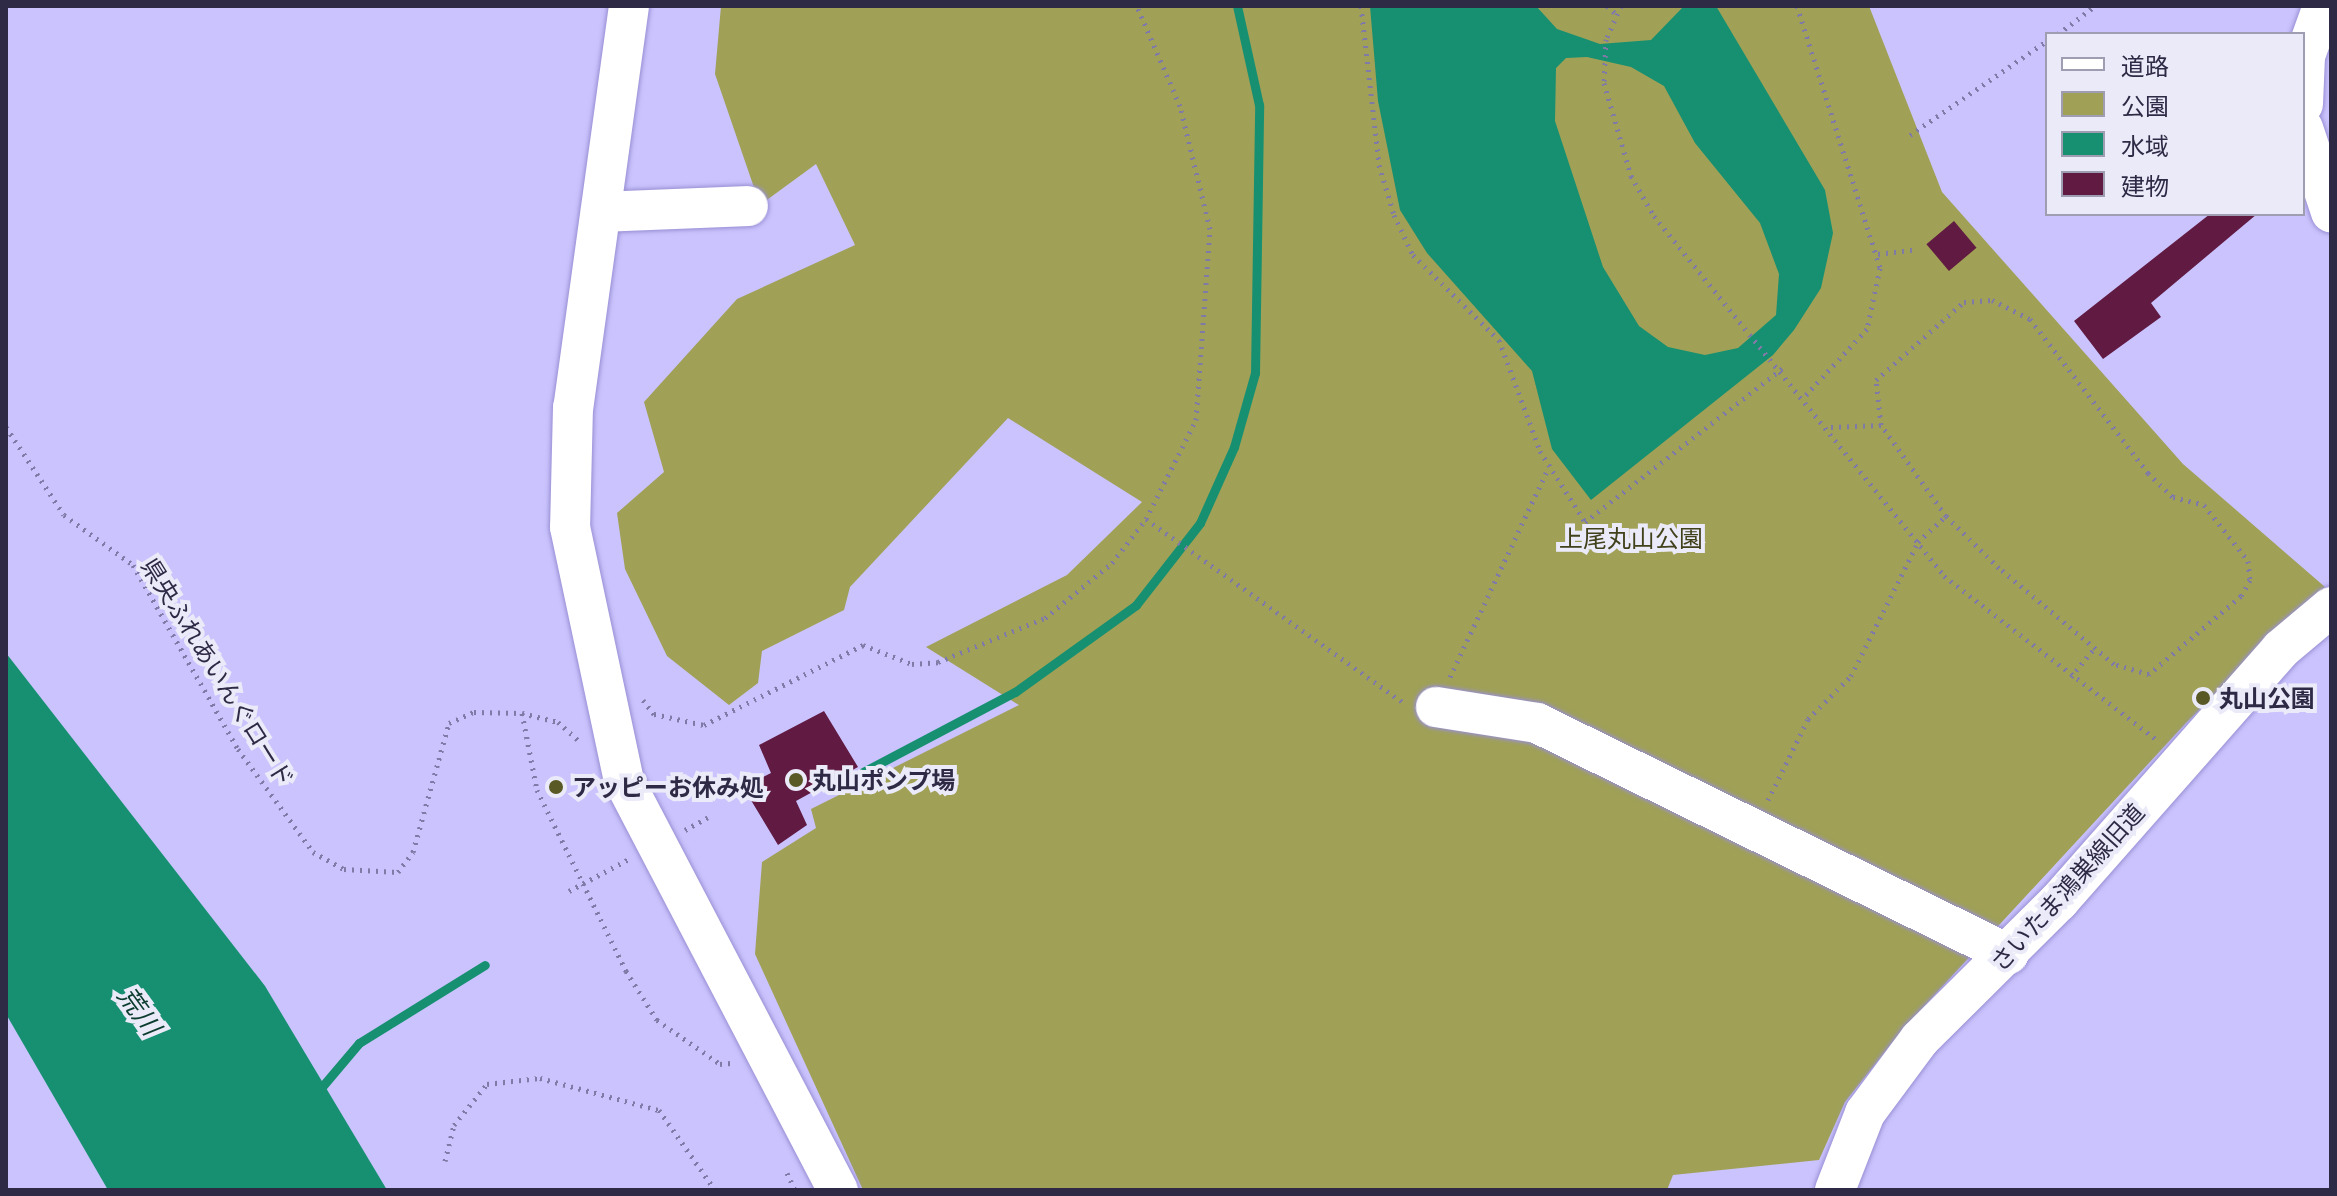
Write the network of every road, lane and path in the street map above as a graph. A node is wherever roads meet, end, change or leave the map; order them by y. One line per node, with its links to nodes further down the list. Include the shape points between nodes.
1 (629, 6): 16 (street)
2 (1137, 6): 27 (path, via 1180,106 1203,193 1210,263 1196,420)
3 (1361, 6): 25 (path, via 1379,165 1394,215 1413,255 1499,340)
4 (1607, 6): 9 (path)
5 (1621, 6): 9 (path)
6 (1797, 6): 19 (path)
7 (2095, 6): 10 (path)
8 (2323, 6): 12 (street)
9 (1617, 15): 20 (path, via 1606,39 1605,68 1631,176 1674,242)
10 (2061, 32)
11 (2045, 42): 14 (path)
12 (2305, 56)
13 (2305, 134): 17 (street)
14 (1910, 135)
15 (748, 206): 16 (street)
16 (601, 212): 51 (street, via 573,407 570,527 603,704 630,794)
17 (2331, 212)
18 (1913, 250): 19 (path)
19 (1878, 254): 21 (path, via 1880,287 1867,329)
20 (1781, 365): 21 (path); 25 (path, via 1585,522)
21 (1805, 396): 24 (path)
22 (1881, 425): 24 (path); 26 (path); 30 (path, via 1876,380 1949,312 1964,302 1992,300 2030,319 2148,473 2173,497 2204,505 2248,561 2250,580 2241,596 2149,674 2131,673)
23 (6, 427): 34 (path, 県央ふれあいんぐロード, via 45,495 133,565 238,749 313,852 344,869 398,872 413,852 449,723 474,712)
24 (1830, 427): 28 (path)
25 (1549, 468): 33 (path)
26 (1946, 516): 28 (path); 30 (path)
27 (1146, 519): 32 (path, via 1112,563 1045,618 938,662 912,664 863,645 704,725 654,714); 33 (path, via 1418,712)
28 (1918, 542): 31 (path, via 1981,610); 37 (path, via 1851,676 1808,719)
29 (2331, 607): 36 (street, さいたま鴻巣線旧道, via 2281,649)
30 (2095, 647): 31 (path)
31 (2071, 677): 36 (path)
32 (635, 689)
33 (1436, 707): 37 (street, via 1537,723)
34 (522, 713): 35 (path, 県央ふれあいんぐロード, via 558,722); 41 (path, via 520,729 537,790)
35 (587, 751)
36 (2183, 758): 43 (street, さいたま鴻巣線旧道)
37 (1755, 826): 43 (street)
38 (620, 849): 39 (path)
39 (629, 860): 40 (path); 41 (path)
40 (633, 875)
41 (580, 884): 42 (path); 45 (path, via 657,1020 720,1064)
42 (569, 891)
43 (2008, 954): 52 (street, さいたま鴻巣線旧道, via 1920,1039 1865,1113)
44 (726, 1055): 45 (path)
45 (731, 1063): 46 (path)
46 (738, 1077)
47 (445, 1161): 49 (path, via 454,1125 487,1084 540,1078 634,1097 659,1110)
48 (782, 1162): 50 (path)
49 (715, 1190)
50 (795, 1190)
51 (838, 1190)
52 (1835, 1190)

